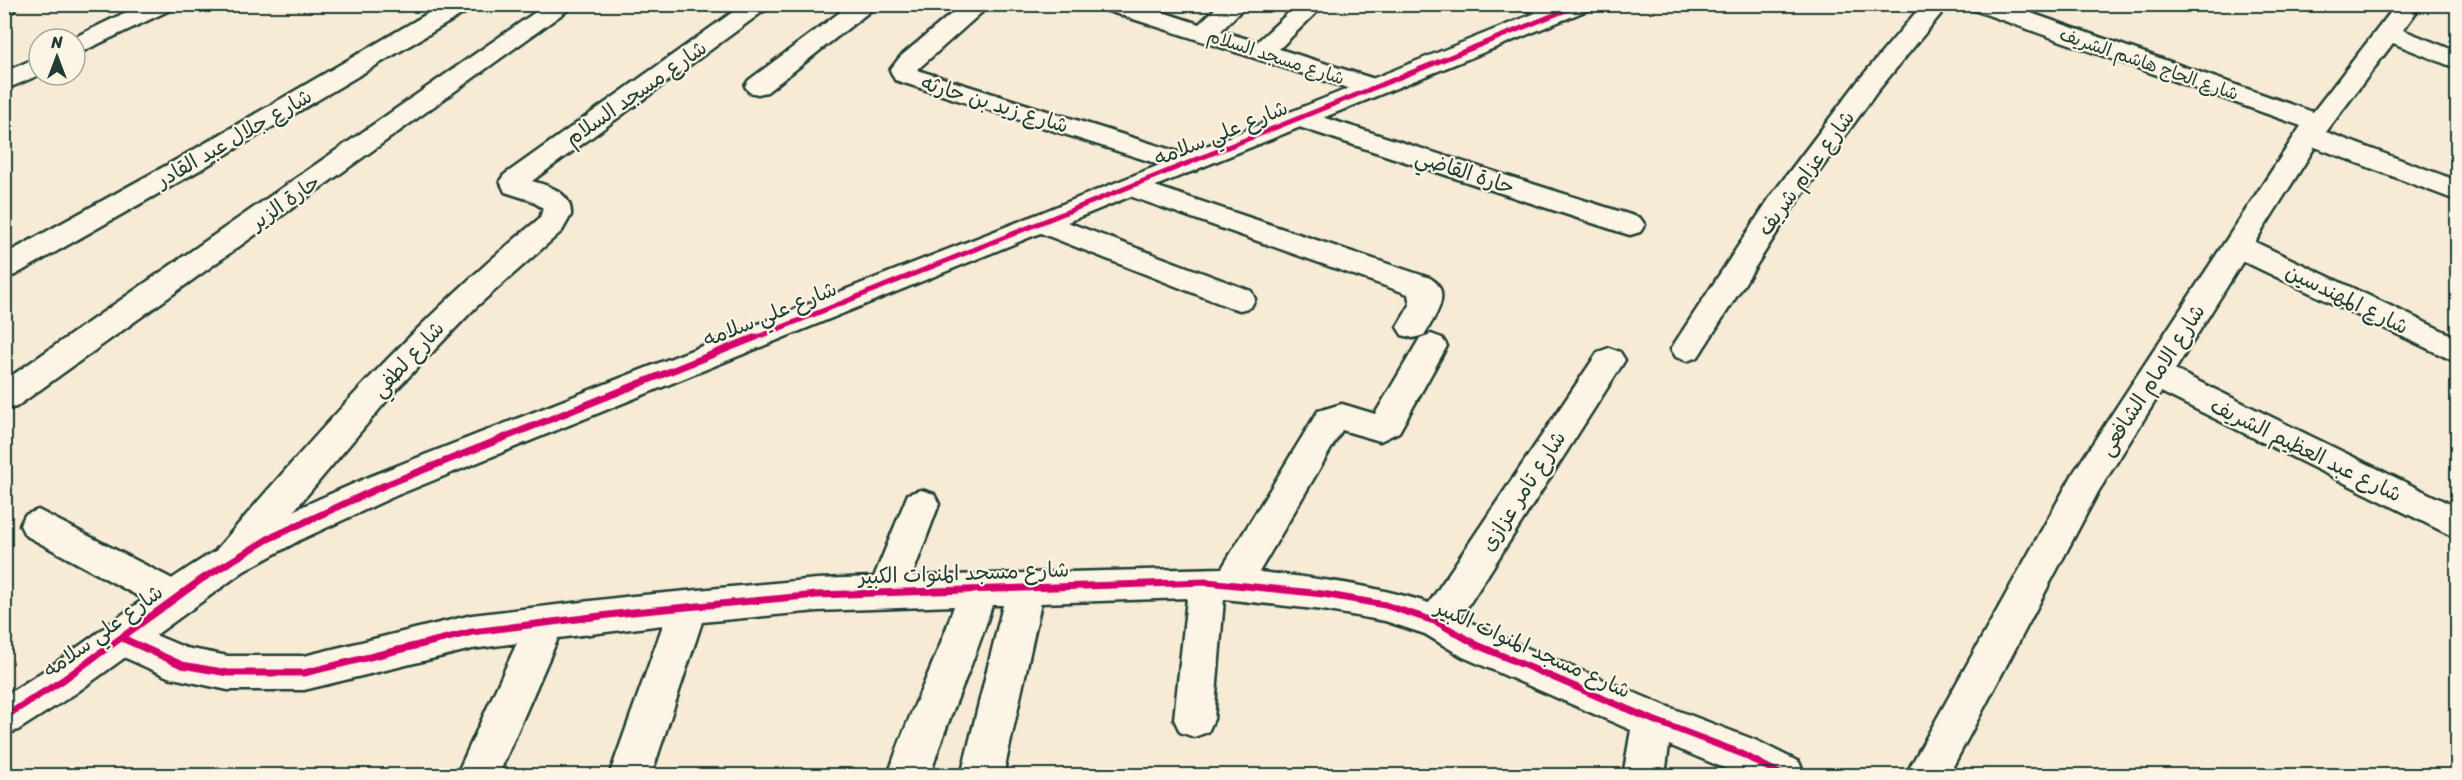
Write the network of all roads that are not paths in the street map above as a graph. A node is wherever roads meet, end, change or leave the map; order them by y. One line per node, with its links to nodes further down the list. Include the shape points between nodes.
1 (163, 4): 16 (street)
2 (462, 4): 32 (street, شارع جلال عبد القادر)
3 (564, 4): 38 (street, حارة الزير)
4 (761, 4): 26 (street, شارع مسجد السلام)
5 (867, 4): 21 (street)
6 (979, 4): 25 (street, شارع زيد بن حارثه, via 909,62 904,74)
7 (1111, 4): 15 (street, شارع مسجد السلام)
8 (1235, 4): 15 (street)
9 (1313, 4): 17 (street)
10 (1937, 4): 34 (street, شارع عزام شريف, via 1867,87 1781,203)
11 (1980, 4): 24 (street, شارع الحاج هاشم الشريف)
12 (2410, 4): 14 (street, شارع الامام الشافعى)
13 (1558, 7): 22 (street, شارع علي سلامه)
14 (2387, 32): 18 (street); 24 (street, شارع الامام الشافعى)
15 (1203, 34): 17 (street, شارع مسجد السلام)
16 (87, 41)
17 (1261, 52): 22 (street, شارع مسجد السلام)
18 (2457, 61)
19 (27, 71): 20 (street)
20 (4, 82)
21 (758, 86)
22 (1372, 87): 23 (street, شارع علي سلامه)
23 (1300, 118): 25 (street, شارع علي سلامه); 30 (street, حارة القاضي)
24 (2314, 129): 28 (street, شارع الحاج هاشم الشريف); 31 (street, شارع الامام الشافعى)
25 (1187, 164): 27 (street, شارع علي سلامه)
26 (513, 184): 42 (street, شارع لطفي, via 557,202 559,209 552,224 446,318 316,459)
27 (1131, 187): 29 (street, شارع علي سلامه); 43 (street, via 1419,286 1426,290 1428,299 1422,336 1387,423 1380,428 1344,416 1330,420)
28 (2457, 192)
29 (1043, 223): 33 (street); 42 (street, شارع علي سلامه, via 383,486)
30 (1630, 225)
31 (2237, 246): 35 (street, شارع المهندسين); 37 (street, شارع الامام الشافعى)
32 (4, 268)
33 (1240, 299)
34 (1687, 349)
35 (2457, 352)
36 (1609, 360): 49 (street, شارع تامر عزازى)
37 (2154, 375): 41 (street, شارع عبد العظيم الشريف); 61 (street, شارع الامام الشافعى, via 2086,482)
38 (4, 398)
39 (921, 504): 46 (street)
40 (38, 525): 47 (street)
41 (2457, 525)
42 (230, 560): 47 (street, شارع علي سلامه)
43 (1219, 584): 44 (street, شارع مسجد المنوات الكبير); 49 (street, شارع مسجد المنوات الكبير, via 1323,594 1385,605); 53 (street)
44 (1026, 587): 45 (street, شارع مسجد المنوات الكبير); 58 (street)
45 (978, 589): 46 (street, شارع مسجد المنوات الكبير); 57 (street, via 962,643 921,736)
46 (887, 593): 48 (street, شارع مسجد المنوات الكبير, via 817,595)
47 (177, 598): 51 (street, شارع علي سلامه)
48 (688, 608): 50 (street, شارع مسجد المنوات الكبير); 56 (street)
49 (1437, 622): 54 (street, شارع مسجد المنوات الكبير, via 1477,645)
50 (545, 623): 51 (street, شارع مسجد المنوات الكبير, via 462,634 304,673 267,675 182,665); 55 (street)
51 (122, 638): 52 (street, شارع علي سلامه, via 67,679)
52 (4, 717)
53 (1194, 719)
54 (1653, 720): 59 (street); 60 (street, شارع مسجد المنوات الكبير, via 1740,753)
55 (477, 776)
56 (630, 776)
57 (909, 776)
58 (982, 776)
59 (1644, 776)
60 (1784, 776)
61 (1926, 776)

